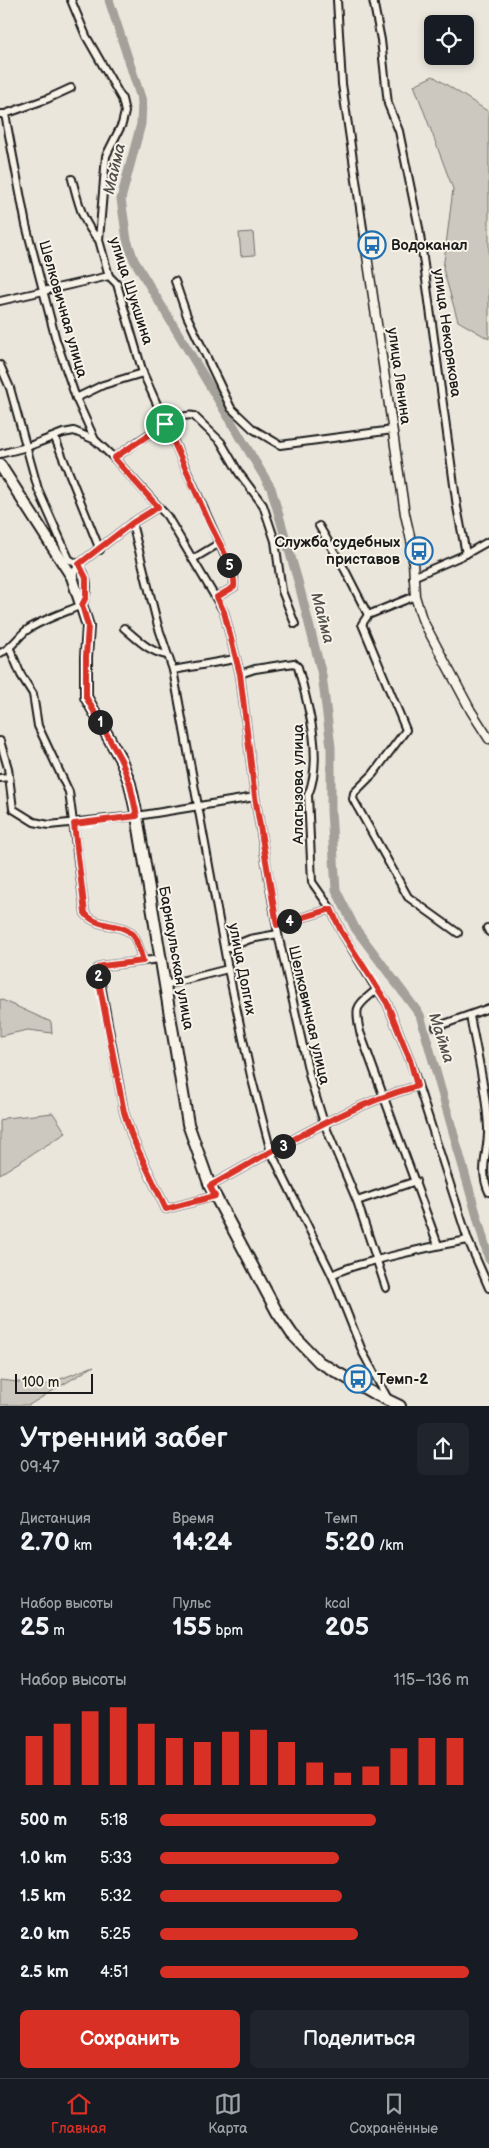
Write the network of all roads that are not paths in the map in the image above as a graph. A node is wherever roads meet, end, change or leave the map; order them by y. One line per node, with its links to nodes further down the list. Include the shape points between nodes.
1 (71, 0): 7 (street, улица Шукшина, via 86,36 115,83 125,112 106,156)
2 (337, 0): 8 (street, улица Ленина, via 342,84)
3 (374, 0): 31 (street, улица Некорякова, via 388,104 399,131 419,228)
4 (70, 88): 5 (street)
5 (3, 114): 11 (street, Шелковичная улица)
6 (72, 179): 7 (street, via 84,219)
7 (99, 240): 9 (street, улица Шукшина)
8 (365, 242): 18 (street, улица Ленина)
9 (109, 276): 11 (street); 14 (street, улица Шукшина, via 117,284)
10 (175, 281): 18 (street, via 187,316 230,408 253,429 280,445)
11 (42, 290): 12 (street); 16 (street, Шелковичная улица)
12 (0, 301)
13 (0, 365): 15 (street)
14 (143, 372): 16 (street); 17 (street, улица Шукшина)
15 (2, 380): 21 (street, via 10,388)
16 (76, 398): 20 (street, Шелковичная улица)
17 (165, 424): 23 (street); 29 (street, улица Шукшина); 40 (street, via 184,416 194,416 221,442 263,505 274,541 282,591)
18 (393, 430): 35 (street, улица Ленина, via 412,545)
19 (54, 438): 20 (street, via 74,432); 21 (street); 30 (street)
20 (94, 440): 23 (street, Шелковичная улица)
21 (26, 448): 22 (street); 33 (street, via 38,489 69,559)
22 (0, 454)
23 (114, 458): 25 (street, Шелковичная улица)
24 (0, 465): 34 (main road, Барнаульская улица)
25 (158, 507): 26 (street); 32 (street, Шелковичная улица, via 167,516)
26 (132, 523): 30 (street); 44 (street, улица Долгих)
27 (319, 526): 39 (street)
28 (489, 541): 31 (street)
29 (218, 544): 32 (street); 37 (street, улица Шукшина, via 235,583 234,587)
30 (100, 550): 33 (street)
31 (466, 554): 35 (street)
32 (192, 559): 37 (street, Шелковичная улица)
33 (79, 564): 34 (street); 38 (street, via 86,578 86,597)
34 (72, 577): 38 (main road, Барнаульская улица)
35 (413, 577): 36 (street, улица Ленина)
36 (415, 596): 39 (street); 48 (street, улица Ленина, via 422,619)
37 (217, 597): 45 (street, Шелковичная улица, via 224,612)
38 (82, 605): 42 (street, via 28,629); 54 (main road, Барнаульская улица, via 88,626 86,697 121,760)
39 (368, 615): 58 (street, via 362,624 406,730 373,774 354,793 353,799 408,897)
40 (295, 624)
41 (124, 628): 44 (street, via 142,644)
42 (10, 648): 43 (street); 55 (street, via 33,694 38,726 69,792)
43 (0, 653)
44 (167, 656): 46 (street, улица Долгих)
45 (235, 659): 46 (street); 47 (street, Шелковичная улица)
46 (173, 670): 53 (street, улица Долгих)
47 (240, 674): 52 (street, Шелковичная улица); 56 (street, Алагызова улица, via 294,663 298,668 313,727 314,782 308,795 312,882)
48 (489, 739)
49 (0, 741): 50 (street)
50 (9, 777): 51 (street); 55 (street, via 13,809 34,822)
51 (0, 778)
52 (255, 797): 53 (street); 57 (street, Шелковичная улица)
53 (197, 805): 54 (street); 60 (street, улица Долгих)
54 (137, 816): 55 (street); 61 (main road, Барнаульская улица)
55 (74, 824): 62 (street, via 85,913 90,920 128,931 134,936)
56 (331, 909): 57 (street); 65 (street, Алагызова улица)
57 (277, 925): 59 (street, Шелковичная улица)
58 (458, 933)
59 (278, 934): 60 (street, via 250,939); 71 (street, Шелковичная улица, via 310,1078)
60 (225, 949): 63 (street, улица Долгих)
61 (160, 959): 62 (street); 64 (main road, Барнаульская улица)
62 (143, 961): 76 (street, via 98,968 124,1112 132,1137 166,1209)
63 (228, 969): 64 (street); 72 (street, улица Долгих)
64 (165, 985): 74 (main road, Барнаульская улица, via 188,1124)
65 (377, 990): 69 (street, Алагызова улица, via 387,1003 400,1034); 70 (street, via 355,1012)
66 (489, 1008): 67 (street)
67 (470, 1016): 68 (street); 75 (street, via 488,1129 483,1180)
68 (436, 1027)
69 (417, 1086): 70 (street); 78 (street, Алагызова улица)
70 (383, 1096): 71 (street); 73 (street)
71 (324, 1123): 72 (street); 77 (street, Шелковичная улица)
72 (271, 1152): 74 (street); 81 (street, улица Долгих)
73 (416, 1180): 77 (street); 79 (street)
74 (210, 1186): 76 (main road, Барнаульская улица)
75 (489, 1192)
76 (215, 1196): 84 (main road, Барнаульская улица, via 292,1334 319,1362)
77 (357, 1201): 80 (street, Шелковичная улица)
78 (468, 1240): 79 (street); 83 (street, Алагызова улица)
79 (438, 1245): 80 (street)
80 (376, 1260): 81 (street); 82 (street, Шелковичная улица)
81 (332, 1275): 84 (street, улица Долгих, via 363,1353)
82 (386, 1288)
83 (489, 1288)
84 (389, 1400): 85 (main road, Барнаульская улица)
85 (400, 1406)

